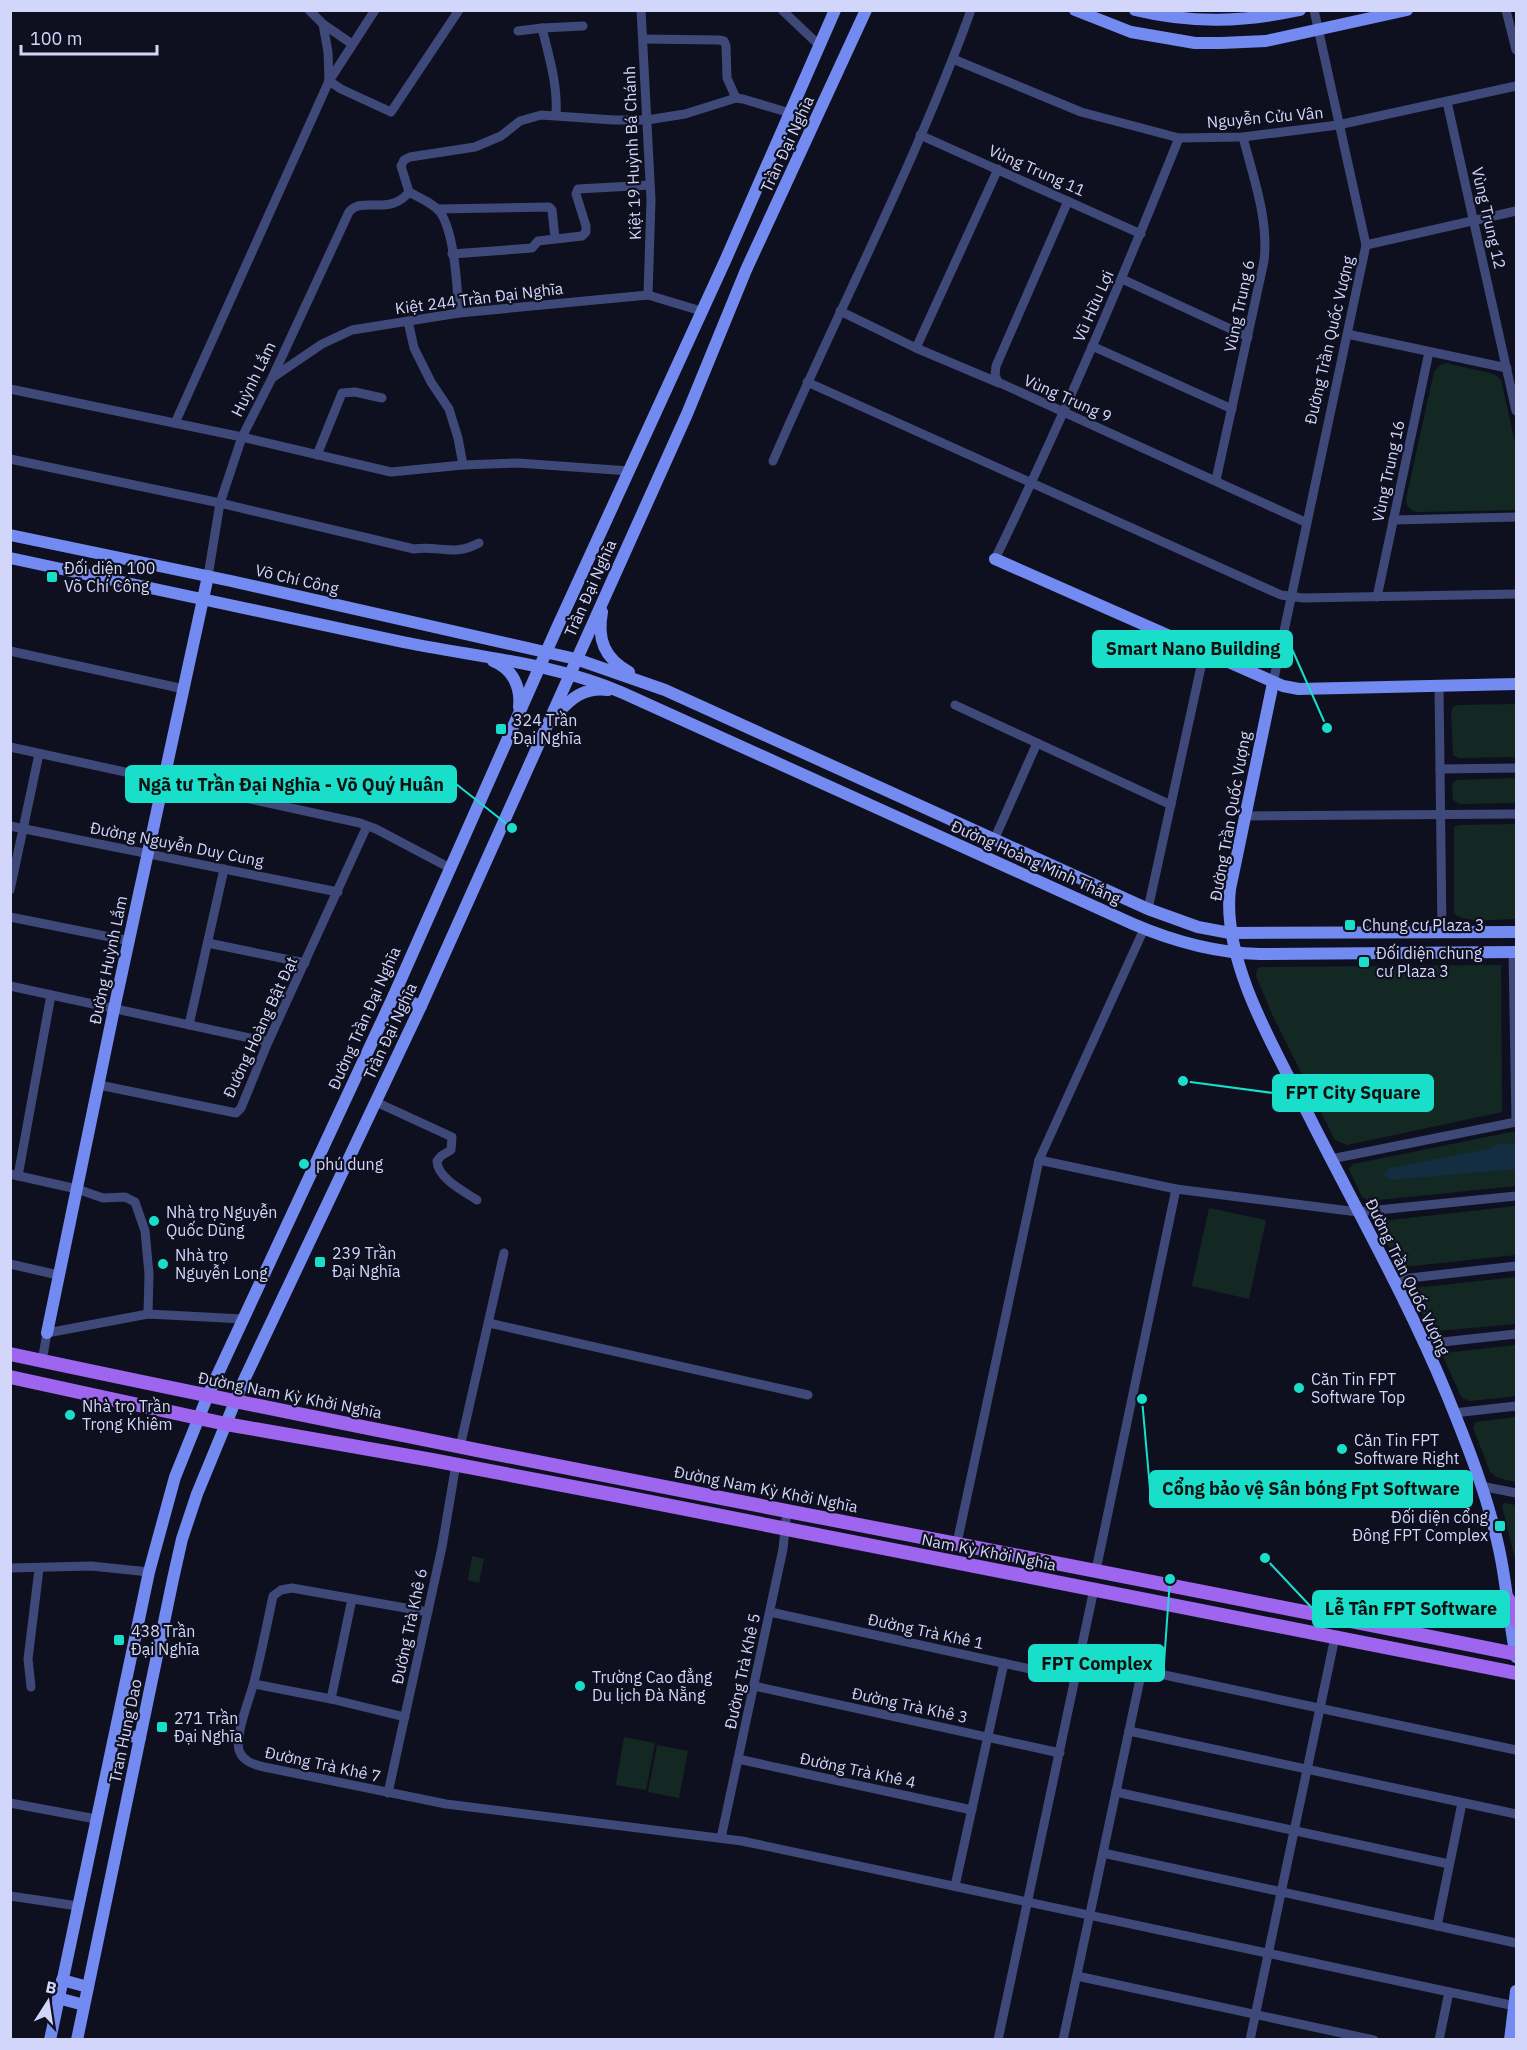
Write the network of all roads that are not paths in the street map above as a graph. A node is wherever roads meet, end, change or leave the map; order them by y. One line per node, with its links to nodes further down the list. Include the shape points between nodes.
1 (309, 10): 15 (street)
2 (375, 10): 21 (street)
3 (459, 10): 25 (street, via 391,112)
4 (641, 10): 20 (street, Kiệt 19 Huỳnh Bá Chánh)
5 (782, 10): 22 (street)
6 (835, 10): 22 (main road, Trần Đại Nghĩa)
7 (866, 10): 48 (main road, Trần Đại Nghĩa)
8 (971, 10): 24 (street)
9 (1076, 10): 18 (main road, via 1131,32 1195,43 1266,41)
10 (1135, 10): 11 (main road, via 1181,19 1231,21)
11 (1300, 10)
12 (1314, 10): 18 (street, Đường Trần Quốc Vượng)
13 (1407, 10): 18 (main road)
14 (1506, 10): 23 (street)
15 (323, 24): 21 (street); 25 (street)
16 (542, 27): 17 (street); 19 (street); 30 (street, via 554,79)
17 (583, 27)
18 (1318, 30): 32 (street, Đường Trần Quốc Vượng)
19 (518, 31)
20 (643, 39): 27 (street, via 724,41 727,78); 31 (street, Kiệt 19 Huỳnh Bá Chánh)
21 (352, 44): 25 (street)
22 (820, 46): 29 (main road, Trần Đại Nghĩa)
23 (1516, 50)
24 (953, 59): 33 (street); 35 (street, Nguyễn Cửu Vân, via 1088,115)
25 (329, 81): 69 (street)
26 (1516, 86): 28 (street, Nguyễn Cửu Vân)
27 (736, 98): 29 (street); 31 (street, via 685,114)
28 (1448, 102): 32 (street, Nguyễn Cửu Vân); 42 (street, Vùng Trung 12)
29 (790, 113): 47 (main road, Trần Đại Nghĩa)
30 (556, 115): 31 (street); 38 (street, via 520,121 501,136 475,147 404,160 401,166)
31 (647, 120): 37 (street, Kiệt 19 Huỳnh Bá Chánh)
32 (1338, 125): 34 (street, Nguyễn Cửu Vân); 45 (street, Đường Trần Quốc Vượng)
33 (920, 135): 36 (street, Vùng Trung 11); 51 (street)
34 (1243, 137): 35 (street, Nguyễn Cửu Vân); 56 (street, Vùng Trung 6, via 1266,243)
35 (1179, 138): 43 (street, Vũ Hữu Lợi)
36 (998, 169): 39 (street, Vùng Trung 11); 58 (street)
37 (650, 185): 44 (street, via 578,189 586,232 582,236); 50 (street, Kiệt 19 Huỳnh Bá Chánh)
38 (409, 192): 40 (street); 61 (street, Huỳnh Lắm, via 393,204 356,205 349,212)
39 (1068, 201): 43 (street, Vùng Trung 11); 63 (street, Vùng Trung 9, via 996,366)
40 (438, 209): 44 (street, via 549,207); 46 (street)
41 (1516, 211): 42 (street)
42 (1474, 221): 45 (street); 60 (street, Vùng Trung 12)
43 (1141, 234): 49 (street, Vũ Hữu Lợi)
44 (555, 238): 46 (street, via 538,241 532,248)
45 (1366, 244): 55 (street, Đường Trần Quốc Vượng)
46 (452, 254): 53 (street)
47 (725, 261): 48 (main road); 52 (main road, Trần Đại Nghĩa)
48 (746, 270): 87 (main road, Trần Đại Nghĩa, via 687,414)
49 (1122, 279): 56 (street); 57 (street, Vũ Hữu Lợi)
50 (648, 295): 52 (street, Kiệt 244 Trần Đại Nghĩa); 53 (street, Kiệt 244 Trần Đại Nghĩa)
51 (840, 311): 58 (street); 62 (street)
52 (701, 312): 75 (main road, Trần Đại Nghĩa)
53 (459, 313): 54 (street, Kiệt 244 Trần Đại Nghĩa)
54 (408, 321): 61 (street, Kiệt 244 Trần Đại Nghĩa, via 352,330 322,344); 74 (street, via 414,348 449,409)
55 (1347, 334): 59 (street); 81 (street, Đường Trần Quốc Vượng)
56 (1248, 337): 66 (street, Vùng Trung 6)
57 (1092, 346): 66 (street); 68 (street, Vũ Hữu Lợi)
58 (916, 348): 63 (street)
59 (1430, 352): 60 (street); 80 (street, Vùng Trung 16)
60 (1507, 368): 67 (street, Vùng Trung 12)
61 (272, 378): 70 (street, Huỳnh Lắm)
62 (807, 382): 73 (street); 77 (street)
63 (1000, 384): 68 (street, Vùng Trung 9)
64 (10, 389): 69 (street)
65 (382, 398): 71 (street, via 342,393)
66 (1232, 409): 76 (street, Vùng Trung 6)
67 (1516, 411)
68 (1062, 412): 76 (street, Vùng Trung 9); 77 (street, Vũ Hữu Lợi)
69 (175, 423): 70 (street)
70 (242, 437): 71 (street); 78 (street, Huỳnh Lắm)
71 (317, 455): 74 (street, via 391,472)
72 (10, 459): 78 (street)
73 (773, 461)
74 (463, 465): 75 (street, via 550,464)
75 (630, 471): 92 (main road, Trần Đại Nghĩa)
76 (1216, 480): 81 (street, Vùng Trung 9)
77 (1032, 484): 85 (street, Vũ Hữu Lợi); 89 (street)
78 (220, 503): 83 (street, via 414,549 460,551); 86 (street, Huỳnh Lắm)
79 (1516, 517): 80 (street)
80 (1393, 520): 90 (street, Vùng Trung 16)
81 (1305, 522): 89 (street, Đường Trần Quốc Vượng)
82 (10, 535): 86 (main road, Võ Chí Công)
83 (479, 543)
84 (10, 558): 91 (main road)
85 (995, 559): 95 (main road)
86 (208, 572): 91 (main road, Đường Huỳnh Lắm); 94 (main road, Võ Chí Công)
87 (607, 590): 97 (main road, Trần Đại Nghĩa); 104 (main road, via 600,626 605,651 622,668)
88 (1516, 594): 90 (street)
89 (1290, 597): 90 (street); 100 (street, Đường Trần Quốc Vượng)
90 (1377, 597)
91 (203, 599): 96 (main road); 103 (main road, Đường Huỳnh Lắm)
92 (556, 630): 94 (main road, Đường Trần Đại Nghĩa)
93 (10, 651): 103 (street)
94 (546, 652): 97 (main road, Võ Chí Công); 98 (main road, Đường Trần Đại Nghĩa)
95 (1204, 653): 100 (main road); 115 (street)
96 (484, 658): 98 (main road); 107 (main road, via 506,669 515,680 520,698)
97 (576, 659): 99 (main road, Trần Đại Nghĩa); 104 (main road, Đường Hoàng Minh Thắng)
98 (539, 668): 99 (main road); 107 (main road, Đường Trần Đại Nghĩa)
99 (570, 674): 105 (main road, Đường Hoàng Minh Thắng); 108 (main road, Trần Đại Nghĩa)
100 (1273, 682): 102 (main road, via 1299,689); 118 (main road, Đường Trần Quốc Vượng)
101 (1516, 684): 102 (main road)
102 (1439, 686): 112 (street)
103 (184, 689): 114 (main road, Đường Huỳnh Lắm)
104 (664, 690): 122 (main road, Đường Hoàng Minh Thắng)
105 (623, 693): 108 (main road, via 587,690 573,697); 124 (main road, Đường Hoàng Minh Thắng)
106 (955, 705): 109 (street)
107 (517, 717): 125 (main road, Đường Trần Đại Nghĩa)
108 (547, 724): 144 (main road, Trần Đại Nghĩa)
109 (1037, 743): 115 (street); 122 (street)
110 (10, 747): 111 (street)
111 (39, 754): 114 (street); 121 (street)
112 (1440, 768): 113 (street); 116 (street)
113 (1516, 768)
114 (165, 781): 120 (street); 123 (main road, Đường Huỳnh Lắm)
115 (1171, 805): 129 (street)
116 (1441, 814): 117 (street); 118 (street); 132 (street)
117 (1516, 814)
118 (1244, 816): 134 (main road, Đường Trần Quốc Vượng, via 1229,897)
119 (10, 826): 121 (street, Đường Nguyễn Duy Cung)
120 (367, 826): 125 (street); 128 (street, Đường Hoàng Bật Đạt)
121 (23, 828): 123 (street, Đường Nguyễn Duy Cung); 127 (street)
122 (994, 840): 124 (main road); 129 (main road, Đường Hoàng Minh Thắng)
123 (148, 854): 126 (street, Đường Nguyễn Duy Cung); 135 (main road, Đường Huỳnh Lắm)
124 (986, 857): 131 (main road, Đường Hoàng Minh Thắng)
125 (450, 868): 143 (main road, Đường Trần Đại Nghĩa)
126 (224, 869): 128 (street, Đường Nguyễn Duy Cung); 136 (street)
127 (10, 890)
128 (338, 892): 140 (street, Đường Hoàng Bật Đạt)
129 (1148, 909): 134 (main road, Đường Hoàng Minh Thắng, via 1185,923)
130 (10, 917): 135 (street)
131 (1144, 929): 139 (main road, Đường Hoàng Minh Thắng, via 1193,946); 153 (street)
132 (1442, 932): 133 (main road, Đường Hoàng Minh Thắng); 134 (main road, Đường Hoàng Minh Thắng); 137 (main road)
133 (1516, 932)
134 (1230, 933): 139 (main road, Đường Trần Quốc Vượng)
135 (130, 941): 145 (main road, Đường Huỳnh Lắm)
136 (208, 943): 140 (street); 146 (street)
137 (1443, 952): 138 (main road, Đường Hoàng Minh Thắng); 139 (main road, Đường Hoàng Minh Thắng)
138 (1515, 952): 148 (street)
139 (1235, 953): 152 (main road, Đường Trần Quốc Vượng, via 1258,1013)
140 (305, 963): 147 (street, Đường Hoàng Bật Đạt)
141 (10, 987): 142 (street)
142 (51, 995): 145 (street); 154 (street)
143 (394, 995): 144 (main road); 166 (main road, Đường Trần Đại Nghĩa)
144 (421, 1006): 150 (main road, Trần Đại Nghĩa)
145 (114, 1009): 146 (street); 149 (main road, Đường Huỳnh Lắm)
146 (189, 1025): 147 (street)
147 (268, 1042): 149 (street, Đường Hoàng Bật Đạt, via 236,1113)
148 (1516, 1050): 151 (street)
149 (99, 1085): 155 (main road, Đường Huỳnh Lắm)
150 (376, 1102): 158 (street, via 452,1137 452,1150 437,1161 439,1170); 176 (main road, Trần Đại Nghĩa)
151 (1516, 1122): 152 (street)
152 (1331, 1159): 159 (main road, Đường Trần Quốc Vượng)
153 (1039, 1160): 156 (street); 187 (street)
154 (14, 1175): 155 (street)
155 (76, 1189): 163 (main road, Đường Huỳnh Lắm); 165 (street, via 135,1202 145,1232)
156 (1176, 1189): 159 (street); 190 (street)
157 (1516, 1196): 159 (street)
158 (477, 1200)
159 (1358, 1212): 164 (main road, Đường Trần Quốc Vượng)
160 (504, 1253): 167 (street)
161 (10, 1264): 163 (street)
162 (1516, 1266): 164 (street)
163 (58, 1275): 168 (main road, Đường Huỳnh Lắm)
164 (1392, 1280): 170 (main road, Đường Trần Quốc Vượng)
165 (148, 1314): 166 (street); 168 (street)
166 (243, 1318): 174 (main road, Đường Trần Đại Nghĩa)
167 (489, 1323): 175 (street); 181 (street)
168 (47, 1333): 172 (street, Đường Huỳnh Lắm)
169 (1516, 1334): 170 (street)
170 (1424, 1344): 178 (main road, Đường Trần Quốc Vượng)
171 (10, 1354): 172 (main road, Đường Nam Kỳ Khởi Nghĩa)
172 (42, 1361): 174 (main road, Đường Nam Kỳ Khởi Nghĩa)
173 (10, 1377): 179 (main road)
174 (208, 1395): 176 (main road, Đường Nam Kỳ Khởi Nghĩa); 179 (main road, Đường Trần Đại Nghĩa)
175 (808, 1395)
176 (236, 1401): 180 (main road, Tran Hung Dao); 181 (main road, Đường Nam Kỳ Khởi Nghĩa)
177 (1516, 1406): 178 (street)
178 (1454, 1413): 183 (main road, Đường Trần Quốc Vượng)
179 (198, 1418): 180 (main road); 191 (main road, Tran Hung Dao, via 175,1477)
180 (226, 1425): 182 (main road); 214 (main road, Tran Hung Dao, via 182,1539)
181 (460, 1447): 182 (main road); 185 (main road, Đường Nam Kỳ Khởi Nghĩa)
182 (456, 1464): 186 (main road, Nam Kỳ Khởi Nghĩa); 195 (street, Đường Trà Khê 6)
183 (1481, 1486): 184 (street); 194 (main road, Đường Trần Quốc Vượng, via 1499,1548)
184 (1516, 1493)
185 (787, 1510): 186 (street, Đường Trà Khê 5); 187 (main road, Đường Nam Kỳ Khởi Nghĩa)
186 (785, 1529): 192 (main road, Nam Kỳ Khởi Nghĩa); 196 (street, Đường Trà Khê 5)
187 (957, 1543): 190 (main road, Đường Nam Kỳ Khởi Nghĩa)
188 (10, 1568): 189 (street)
189 (39, 1569): 191 (street, via 91,1566); 207 (street, via 28,1659)
190 (1096, 1570): 199 (main road, Đường Nam Kỳ Khởi Nghĩa)
191 (149, 1572): 212 (main road, Tran Hung Dao)
192 (1094, 1590): 198 (main road, Nam Kỳ Khởi Nghĩa); 200 (street)
193 (352, 1599): 195 (street, Đường Trà Khê 7); 205 (street, Đường Trà Khê 7, via 292,1588 273,1596); 208 (street)
194 (1508, 1599): 197 (main road); 199 (main road, Đường Trần Quốc Vượng)
195 (428, 1612): 210 (street, Đường Trà Khê 6)
196 (770, 1612): 201 (street, Đường Trà Khê 1); 206 (street, Đường Trà Khê 5)
197 (1516, 1621)
198 (1335, 1637): 203 (main road, Nam Kỳ Khởi Nghĩa); 209 (street)
199 (1516, 1655)
200 (1080, 1657): 202 (street); 204 (street)
201 (1004, 1663): 204 (street, Đường Trà Khê 1); 213 (street)
202 (1142, 1670): 209 (street); 211 (street)
203 (1516, 1673)
204 (1076, 1679): 216 (street)
205 (254, 1684): 208 (street); 220 (street, Đường Trà Khê 7, via 239,1739 244,1758 264,1767)
206 (754, 1686): 213 (street, Đường Trà Khê 3); 217 (street, Đường Trà Khê 5)
207 (31, 1687)
208 (331, 1699): 210 (street)
209 (1321, 1708): 215 (street); 218 (street)
210 (405, 1717): 220 (street, Đường Trà Khê 6)
211 (1129, 1731): 218 (street); 219 (street)
212 (116, 1733): 214 (main road); 225 (main road, Tran Hung Dao)
213 (988, 1737): 216 (street, Đường Trà Khê 3); 223 (street)
214 (140, 1738): 241 (main road, Tran Hung Dao)
215 (1516, 1750)
216 (1060, 1753): 233 (street)
217 (738, 1759): 223 (street, Đường Trà Khê 4); 227 (street, Đường Trà Khê 5)
218 (1307, 1769): 222 (street); 226 (street)
219 (1116, 1792): 226 (street); 228 (street)
220 (388, 1793): 227 (street, Đường Trà Khê 7, via 469,1808)
221 (10, 1803): 225 (street)
222 (1462, 1803): 224 (street); 229 (street)
223 (972, 1810): 230 (street)
224 (1516, 1814)
225 (96, 1820): 234 (main road, Tran Hung Dao)
226 (1294, 1831): 229 (street); 231 (street)
227 (721, 1838): 230 (street, Đường Trà Khê 7)
228 (1103, 1853): 231 (street); 235 (street)
229 (1449, 1864): 236 (street)
230 (955, 1886): 233 (street, Đường Trà Khê 7)
231 (1281, 1892): 236 (street); 238 (street)
232 (10, 1896): 234 (street)
233 (1028, 1902): 235 (street, Đường Trà Khê 7); 251 (street)
234 (78, 1906): 240 (main road, Tran Hung Dao)
235 (1089, 1915): 238 (street, Đường Trà Khê 7); 239 (street)
236 (1437, 1926): 237 (street)
237 (1516, 1943)
238 (1268, 1953): 243 (street, Đường Trà Khê 7); 247 (street)
239 (1077, 1976): 247 (street); 248 (street)
240 (62, 1980): 241 (main road); 244 (main road, Tran Hung Dao)
241 (88, 1987): 245 (main road, Tran Hung Dao)
242 (1516, 1990): 246 (main road)
243 (1449, 1992): 246 (street, Đường Trà Khê 7); 254 (street)
244 (58, 1998): 245 (main road); 249 (main road, Tran Hung Dao)
245 (84, 2005): 250 (main road, Tran Hung Dao)
246 (1515, 2006): 255 (main road)
247 (1255, 2014): 252 (street); 253 (street)
248 (1066, 2039)
249 (50, 2040)
250 (77, 2040)
251 (998, 2040)
252 (1250, 2040)
253 (1374, 2040)
254 (1439, 2040)
255 (1510, 2040)

